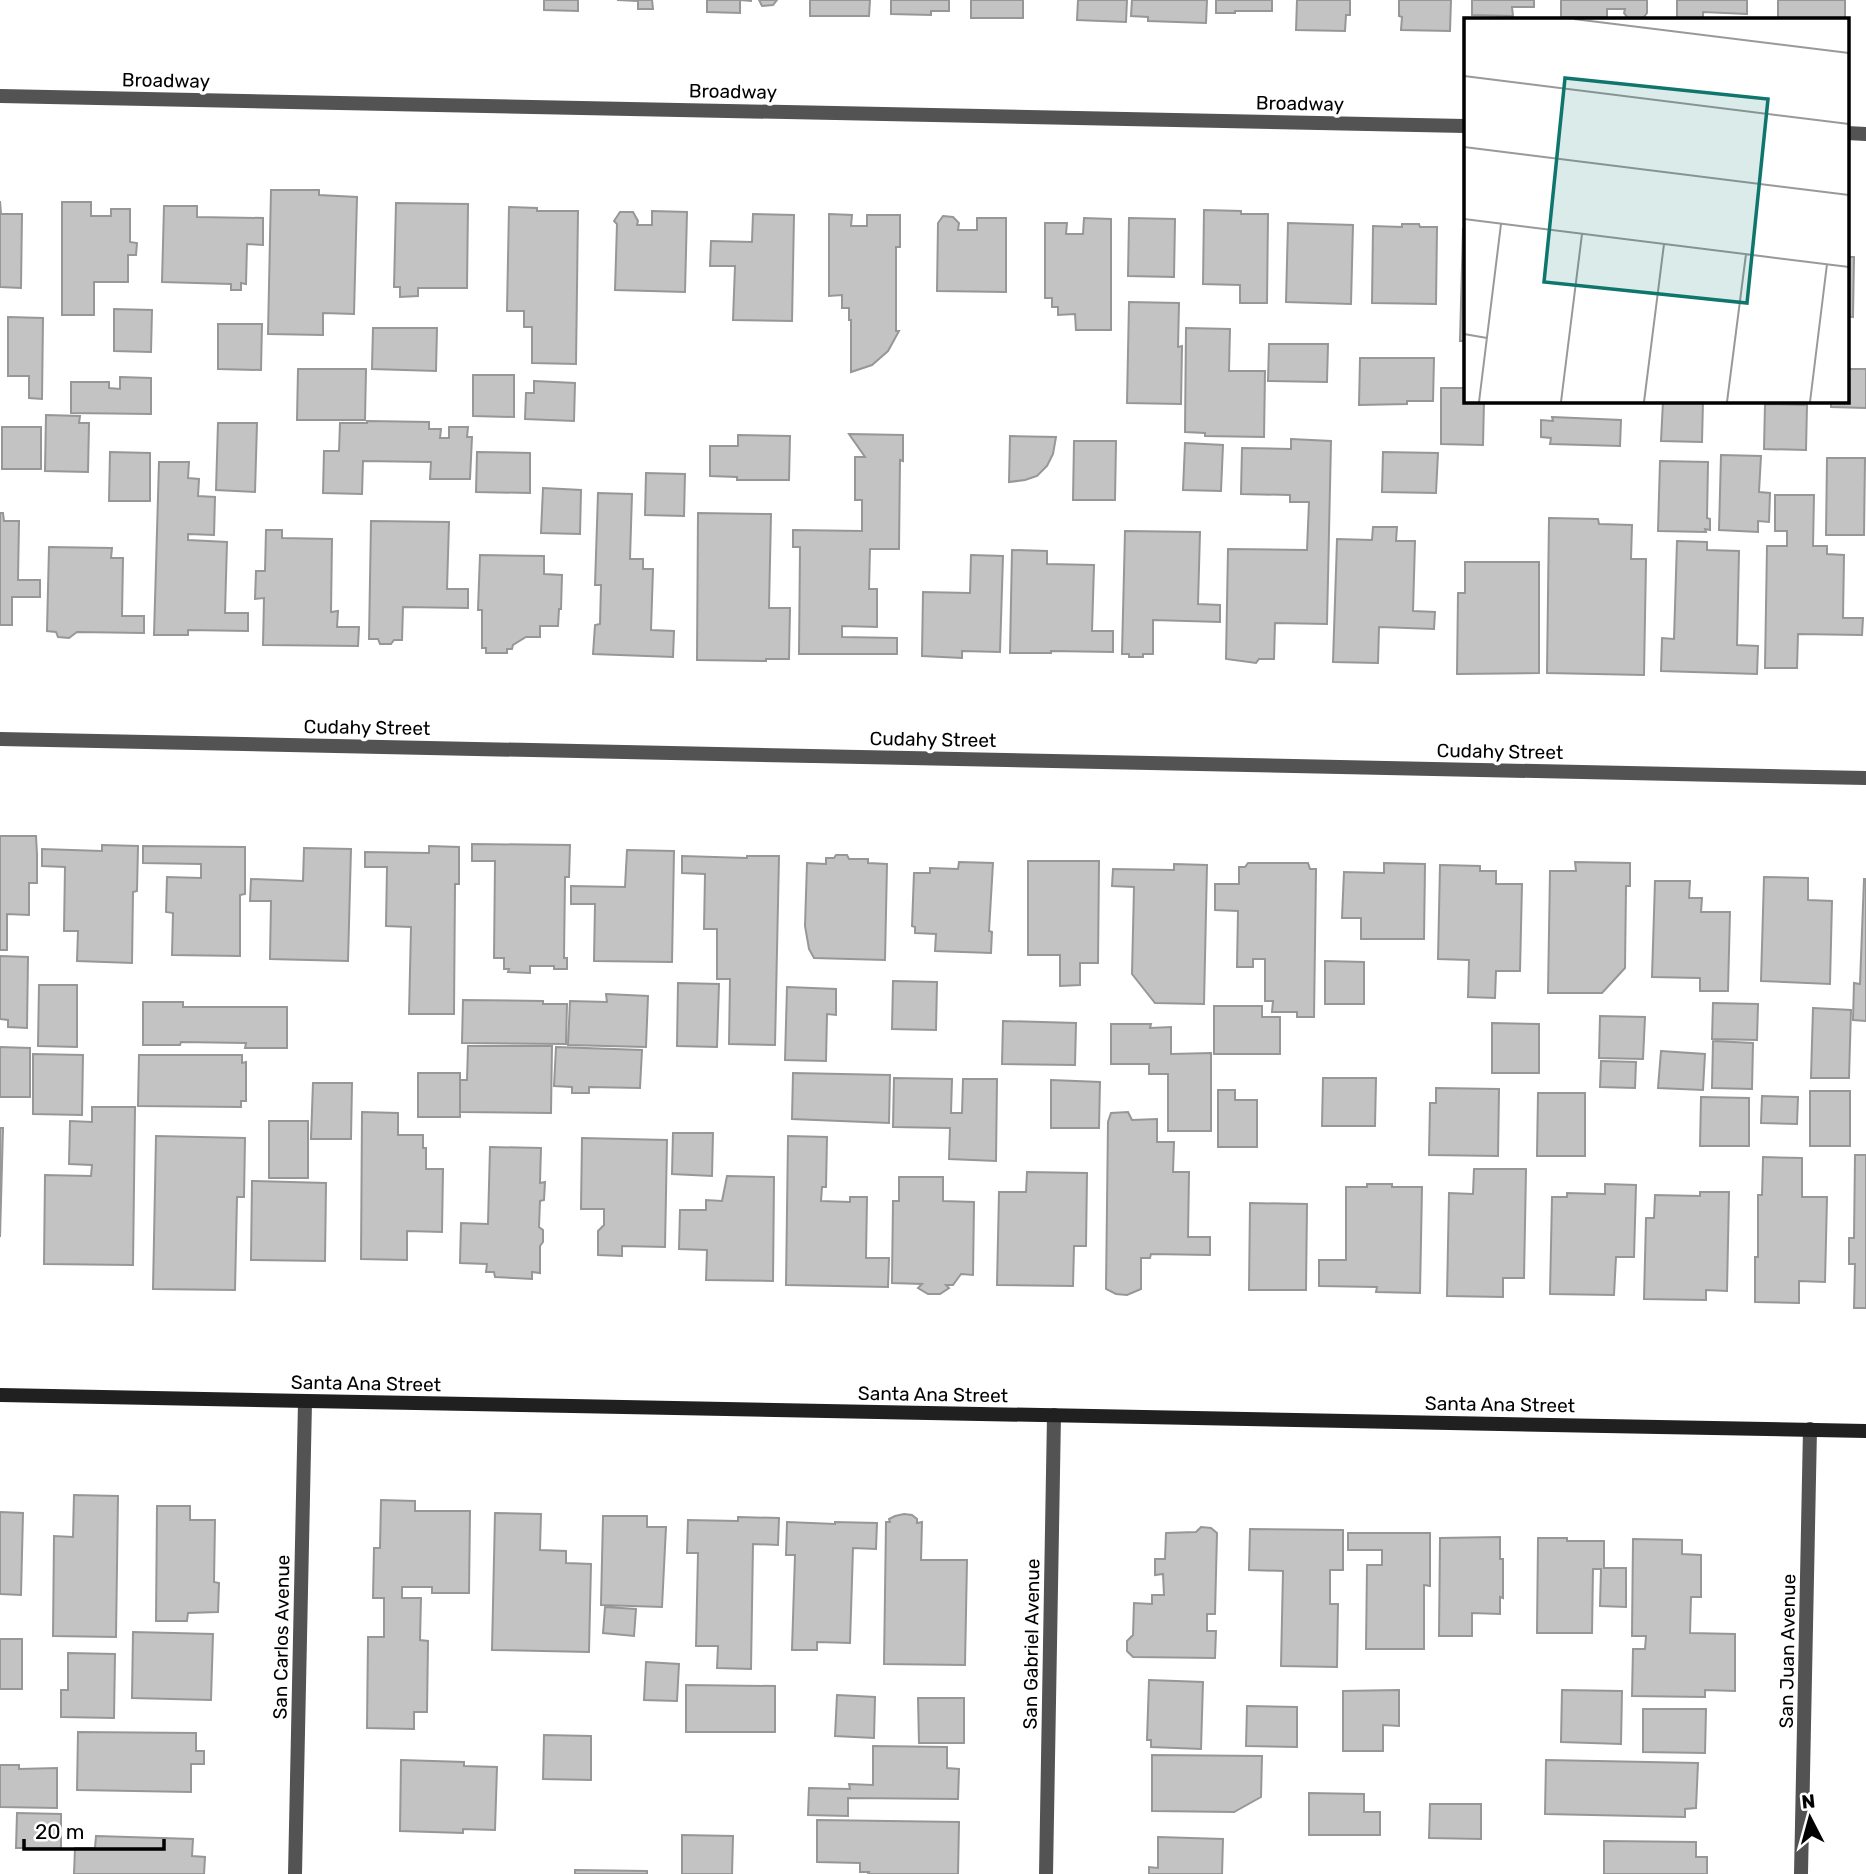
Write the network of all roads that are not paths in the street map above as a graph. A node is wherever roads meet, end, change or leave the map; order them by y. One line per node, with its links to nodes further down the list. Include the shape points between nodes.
1 (0, 96): 2 (street, Broadway)
2 (1464, 126)
3 (1848, 133): 4 (street)
4 (1866, 134)
5 (0, 739): 6 (street, Cudahy Street)
6 (1866, 778)
7 (0, 1395): 8 (street, Santa Ana Street)
8 (305, 1402): 9 (street, Santa Ana Street); 12 (street, San Carlos Avenue)
9 (1054, 1415): 10 (street, Santa Ana Street); 13 (street, San Gabriel Avenue)
10 (1811, 1429): 11 (street, Santa Ana Street); 14 (street, San Juan Avenue)
11 (1866, 1431)
12 (295, 1874)
13 (1046, 1874)
14 (1801, 1874)

